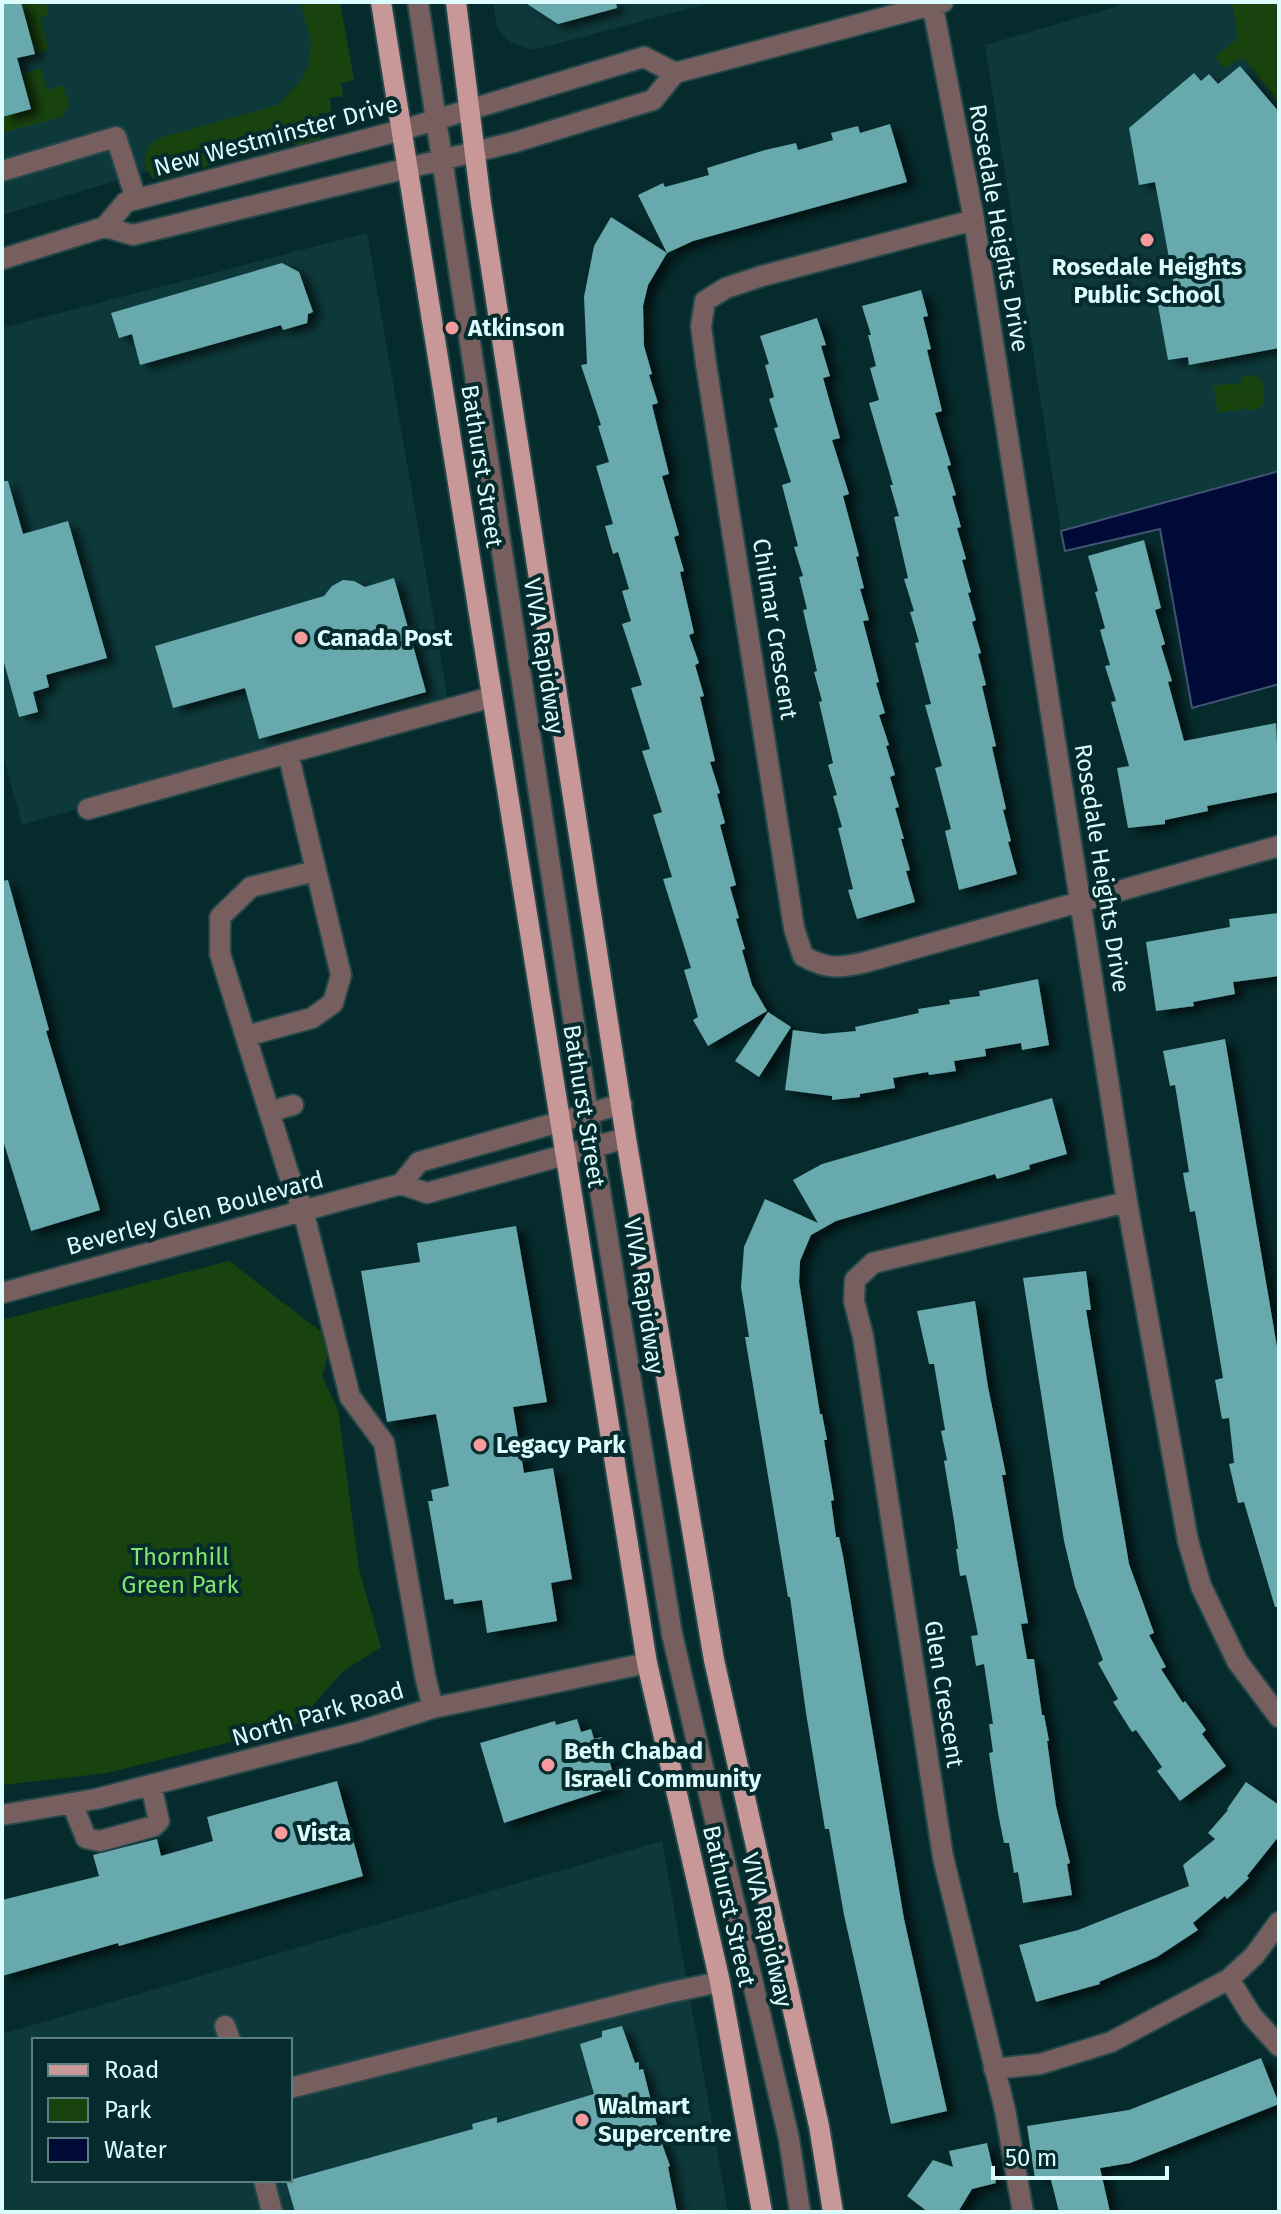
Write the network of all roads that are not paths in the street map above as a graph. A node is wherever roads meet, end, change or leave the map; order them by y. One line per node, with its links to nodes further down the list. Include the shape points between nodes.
1 (381, 2): 8 (main road, Bathurst Street)
2 (418, 2): 7 (street, VIVA Rapidway)
3 (456, 2): 6 (main road, Bathurst Street)
4 (936, 3): 5 (street); 14 (street, Rosedale Heights Drive)
5 (675, 73): 6 (street, New Westminster Drive, via 644,57); 9 (street, New Westminster Drive, via 653,100)
6 (470, 110): 7 (street, New Westminster Drive); 9 (main road, Bathurst Street)
7 (435, 120): 8 (street, New Westminster Drive); 10 (street, VIVA Rapidway)
8 (402, 130): 11 (main road, Bathurst Street); 13 (street, New Westminster Drive)
9 (474, 152): 10 (street, New Westminster Drive); 24 (main road, Bathurst Street)
10 (441, 161): 11 (street, New Westminster Drive); 27 (street, VIVA Rapidway)
11 (408, 168): 15 (street, New Westminster Drive, via 133,235); 17 (main road, Bathurst Street)
12 (2, 171): 13 (street, via 116,137)
13 (136, 199): 15 (street, New Westminster Drive, via 126,202)
14 (974, 220): 22 (street, Rosedale Heights Drive); 22 (street, Chilmar Crescent, via 762,276 705,301 701,326 706,364 794,928 803,956 838,968)
15 (105, 227): 16 (street, New Westminster Drive)
16 (2, 259)
17 (492, 697): 18 (street); 28 (main road, Bathurst Street)
18 (288, 753): 19 (street); 21 (street)
19 (88, 809)
20 (1279, 846): 22 (street)
21 (315, 871): 23 (street, via 341,975 333,1003 312,1018); 23 (street, via 251,887 220,917 220,954)
22 (1082, 903): 33 (street, Rosedale Heights Drive)
23 (246, 1036): 26 (street)
24 (622, 1104): 27 (street, Beverley Glen Boulevard); 29 (main road, Bathurst Street)
25 (293, 1105): 26 (street)
26 (269, 1112): 34 (street)
27 (588, 1113): 28 (street, Beverley Glen Boulevard); 30 (street, VIVA Rapidway)
28 (561, 1120): 31 (main road, Bathurst Street); 32 (street, Beverley Glen Boulevard, via 419,1162)
29 (626, 1138): 30 (street, Beverley Glen Boulevard); 52 (main road, Bathurst Street, via 714,1660 819,2126)
30 (593, 1147): 31 (street, Beverley Glen Boulevard); 51 (street, VIVA Rapidway, via 672,1634 789,2139)
31 (566, 1154): 32 (street, Beverley Glen Boulevard, via 427,1193); 36 (main road, Bathurst Street)
32 (401, 1184): 34 (street, Beverley Glen Boulevard)
33 (1127, 1202): 38 (street, Rosedale Heights Drive, via 1188,1541 1201,1586 1237,1661); 46 (street, Glen Crescent, via 873,1263 855,1280 854,1301 943,1857)
34 (303, 1210): 35 (street, Beverley Glen Boulevard); 37 (street, via 350,1397 384,1443)
35 (2, 1293)
36 (647, 1663): 37 (street, North Park Road); 44 (main road, Bathurst Street)
37 (433, 1708): 39 (street, North Park Road)
38 (1279, 1717)
39 (151, 1785): 40 (street, North Park Road); 40 (street, via 159,1821 100,1841 86,1838)
40 (72, 1803): 41 (street, North Park Road)
41 (2, 1815)
42 (1279, 1922): 43 (street)
43 (1229, 1979): 45 (street); 46 (street, via 1111,2042 1040,2064)
44 (720, 1982): 47 (street); 50 (main road, Bathurst Street)
45 (1279, 2046)
46 (994, 2069): 53 (street)
47 (292, 2087)
48 (264, 2182): 49 (street)
49 (272, 2212)
50 (762, 2212)
51 (800, 2212)
52 (833, 2212)
53 (1023, 2212)

